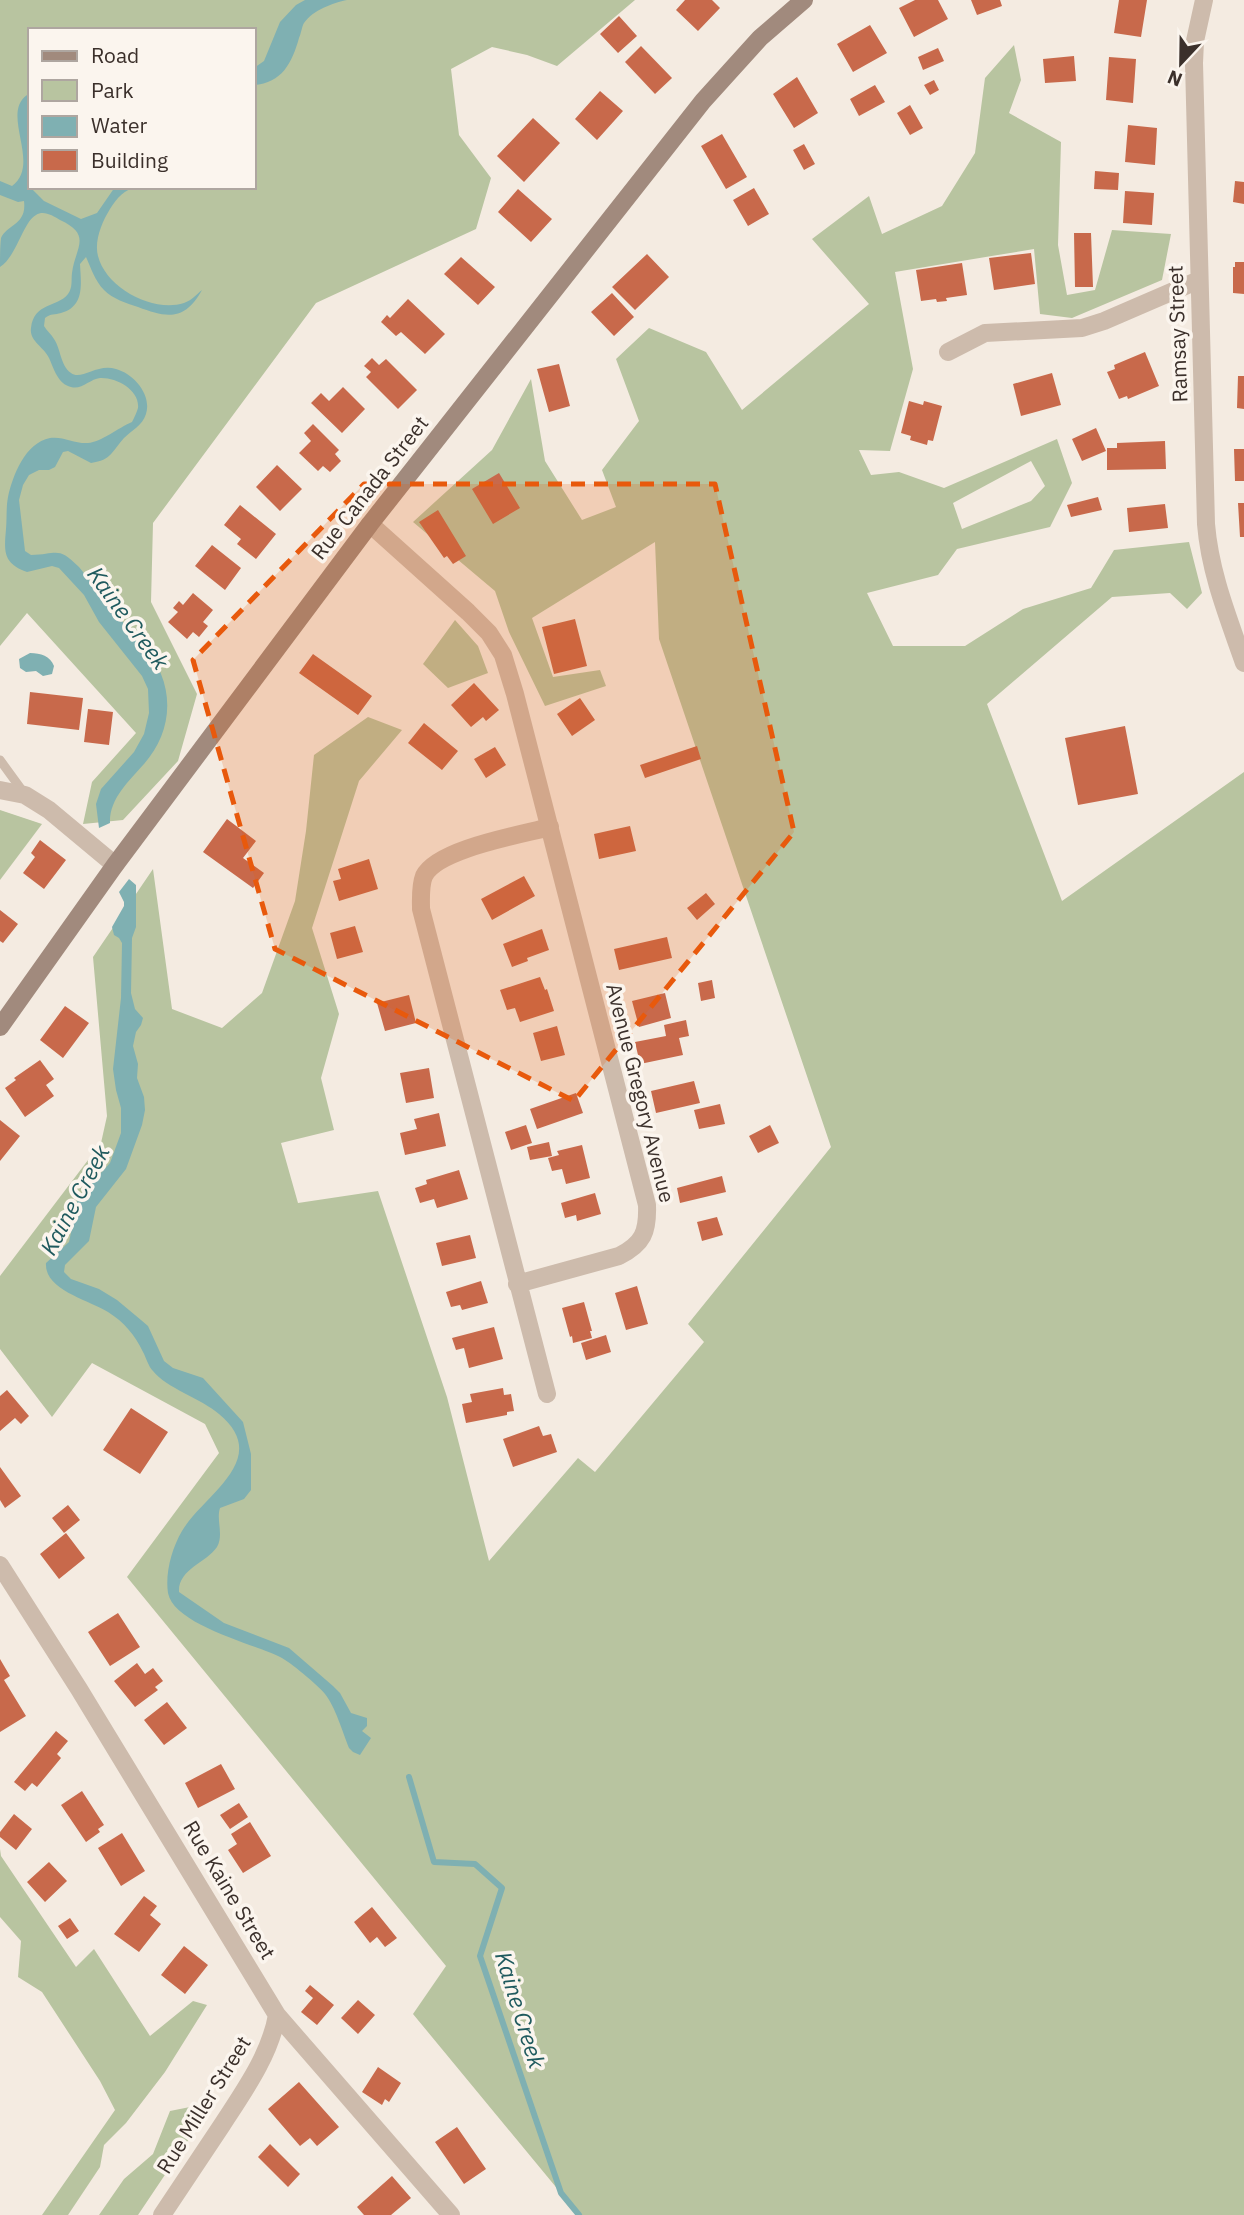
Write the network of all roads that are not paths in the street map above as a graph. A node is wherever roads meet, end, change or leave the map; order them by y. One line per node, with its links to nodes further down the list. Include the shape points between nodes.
1 (804, 0): 5 (main road, Rue Canada Street, via 761,38 704,101)
2 (1204, 0): 3 (street, Ramsay Street, via 1194,63)
3 (1199, 280): 4 (street, via 1082,328 985,334); 6 (street, Ramsay Street, via 1208,544 1217,588)
4 (948, 352)
5 (370, 524): 10 (street, Avenue Gregory Avenue, via 489,633 515,694); 11 (main road, Rue Canada Street)
6 (1244, 663)
7 (0, 760): 9 (lane)
8 (0, 790): 9 (street)
9 (25, 795): 11 (street)
10 (550, 827): 13 (street, via 452,853 424,876 421,893 421,909); 13 (street, Avenue Gregory Avenue, via 648,1220 638,1243 619,1256)
11 (116, 865): 12 (main road, Rue Canada Street)
12 (0, 1027)
13 (517, 1284): 14 (street)
14 (547, 1394)
15 (0, 1565): 16 (street, Rue Kaine Street)
16 (277, 2015): 17 (street, Rue Miller Street, via 274,2032 247,2084); 18 (street, Rue Kaine Street)
17 (162, 2215)
18 (451, 2215)

